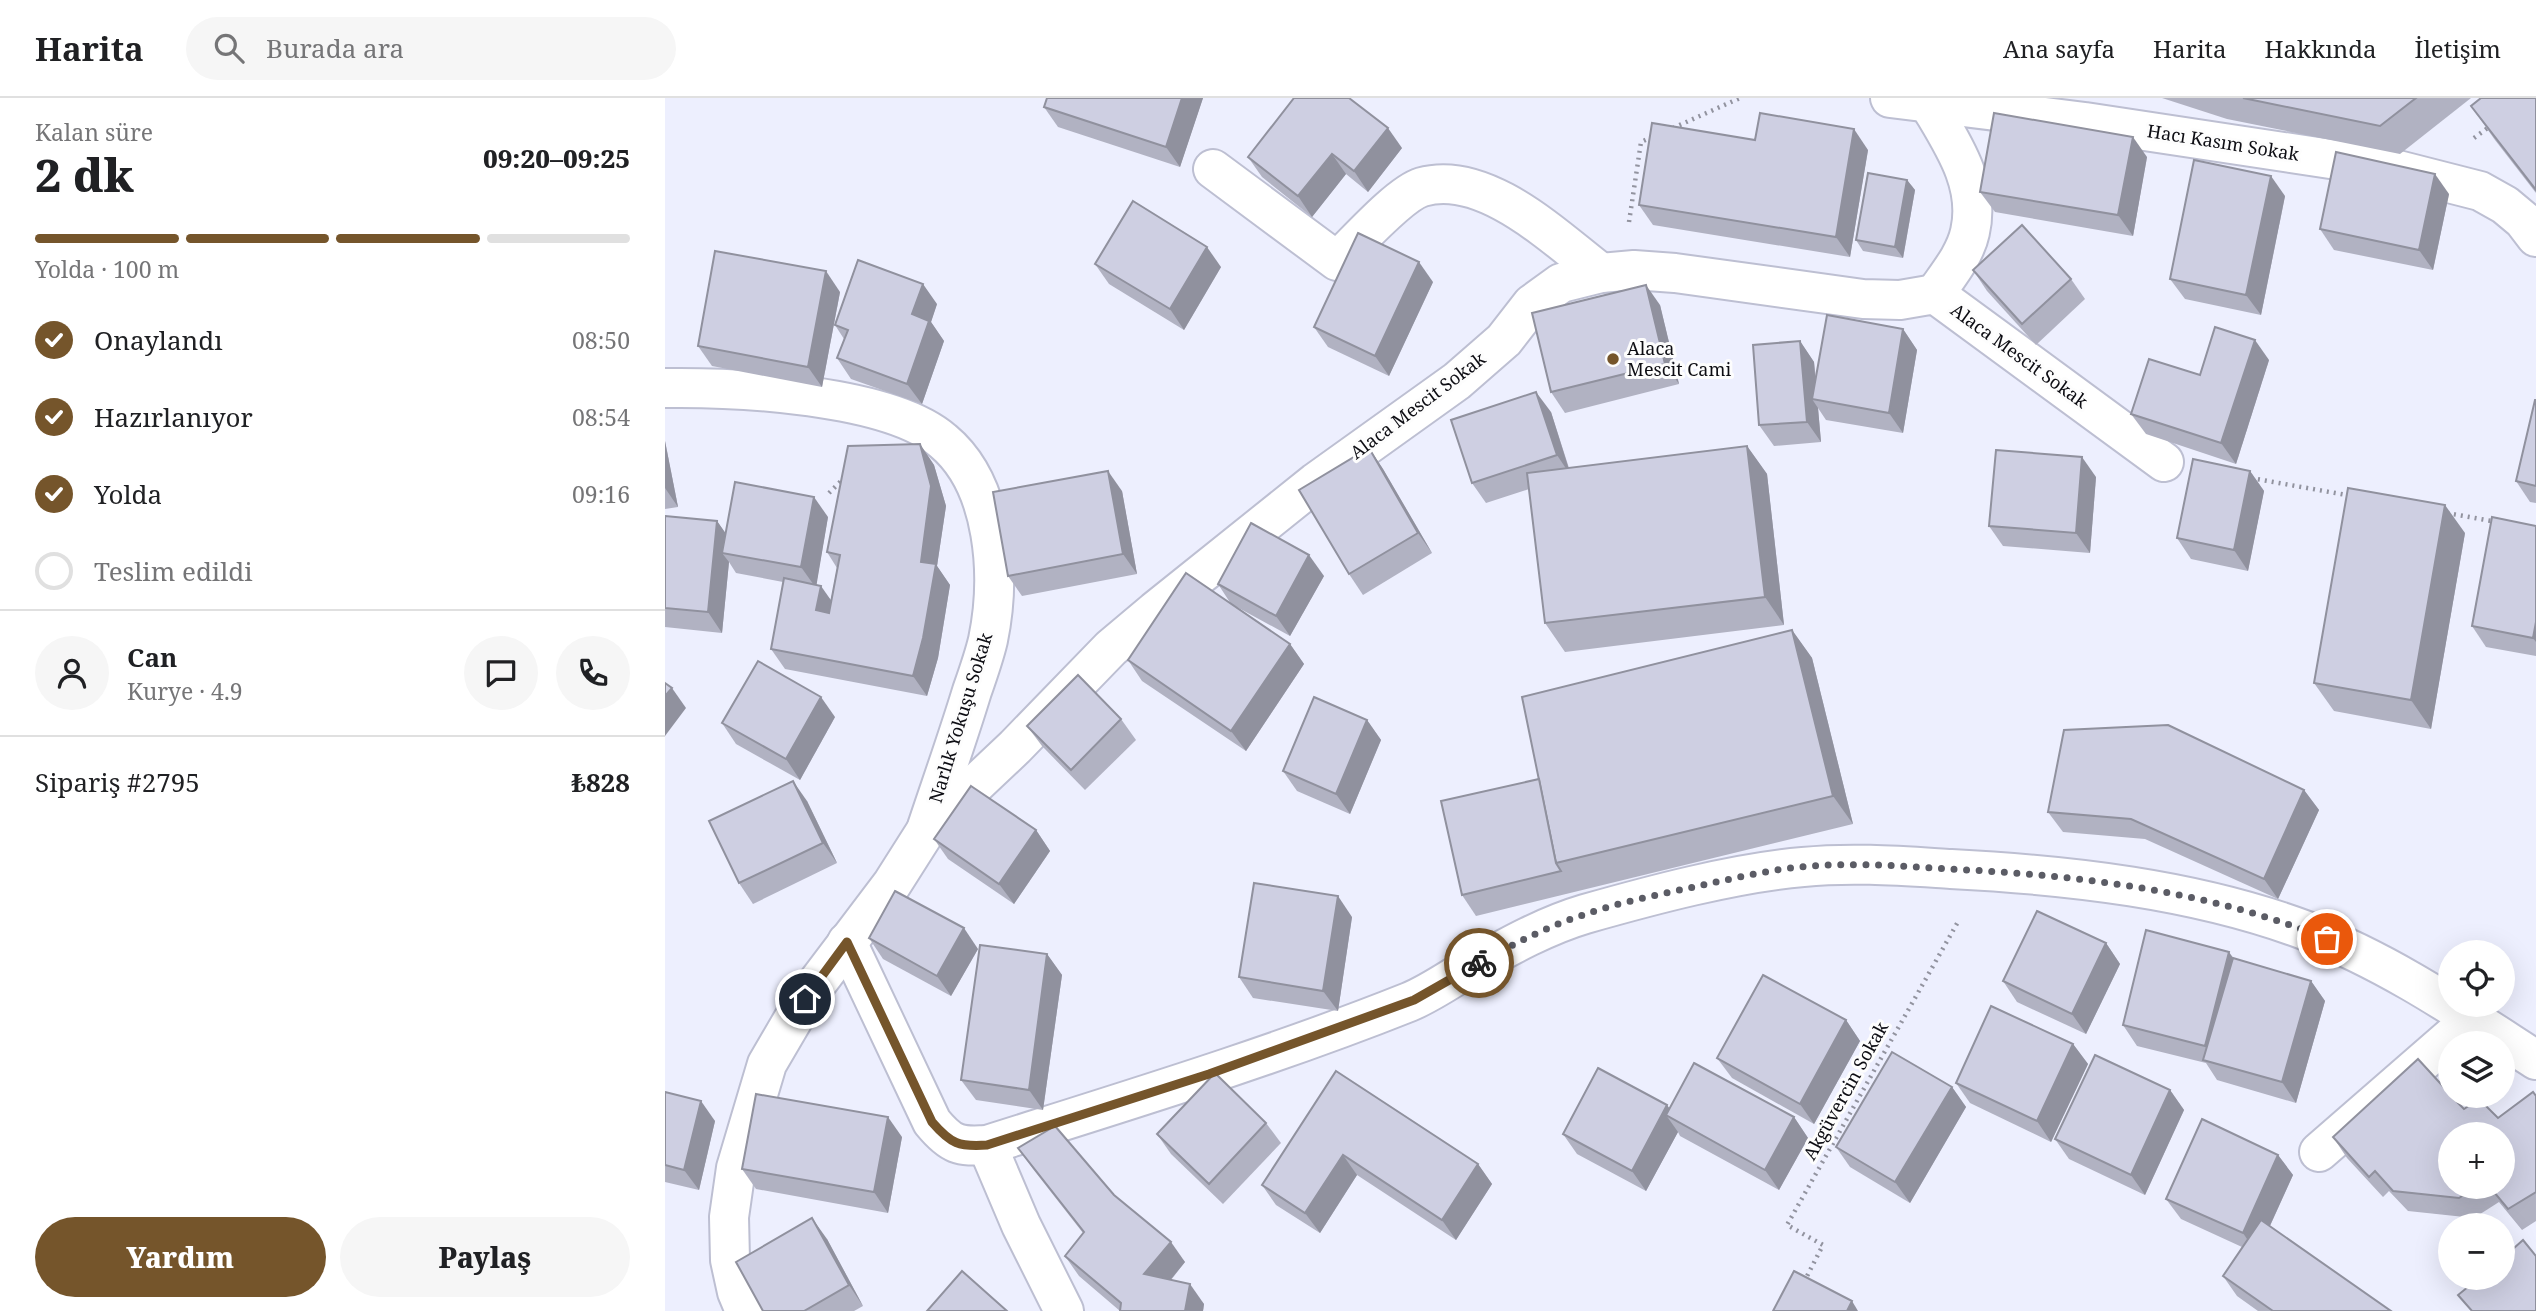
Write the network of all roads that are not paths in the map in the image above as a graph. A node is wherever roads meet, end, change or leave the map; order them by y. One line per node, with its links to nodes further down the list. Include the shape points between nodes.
1 (1891, 98): 2 (street, Hacı Kasım Sokak)
2 (1929, 104): 4 (street, Hacı Kasım Sokak, via 2085,122 2390,168 2480,191 2505,205); 6 (street, via 1957,151 1972,202 1970,232 1956,265)
3 (1213, 169): 5 (street, via 1337,261 1412,193 1421,187 1449,184 1481,190)
4 (2536, 237)
5 (1611, 272): 6 (street, Alaca Mescit Sokak, via 1675,273 1864,299 1901,300); 9 (street, Alaca Mescit Sokak, via 1561,283 1532,304 1504,340 1457,381 1316,482 1155,611 1111,648)
6 (1935, 294): 8 (street, Alaca Mescit Sokak)
7 (665, 388): 9 (street, Narlık Yokuşu Sokak, via 752,390 881,412 920,426 943,440 961,459 978,491 992,540 995,586 988,640)
8 (2164, 462)
9 (925, 832): 10 (street, Alaca Mescit Sokak)
10 (847, 942): 13 (street, via 932,1122 947,1139 965,1147); 15 (street, Alaca Mescit Sokak, via 805,999 767,1064 751,1112 729,1217 730,1260)
11 (2472, 1019): 12 (street); 13 (street, via 2349,948 2254,913 2115,884 1872,864 1802,867 1661,894 1581,915 1523,939 1414,1000 1209,1074); 14 (street)
12 (2536, 1060)
13 (987, 1145): 16 (street)
14 (2319, 1152)
15 (745, 1311)
16 (1064, 1311)

